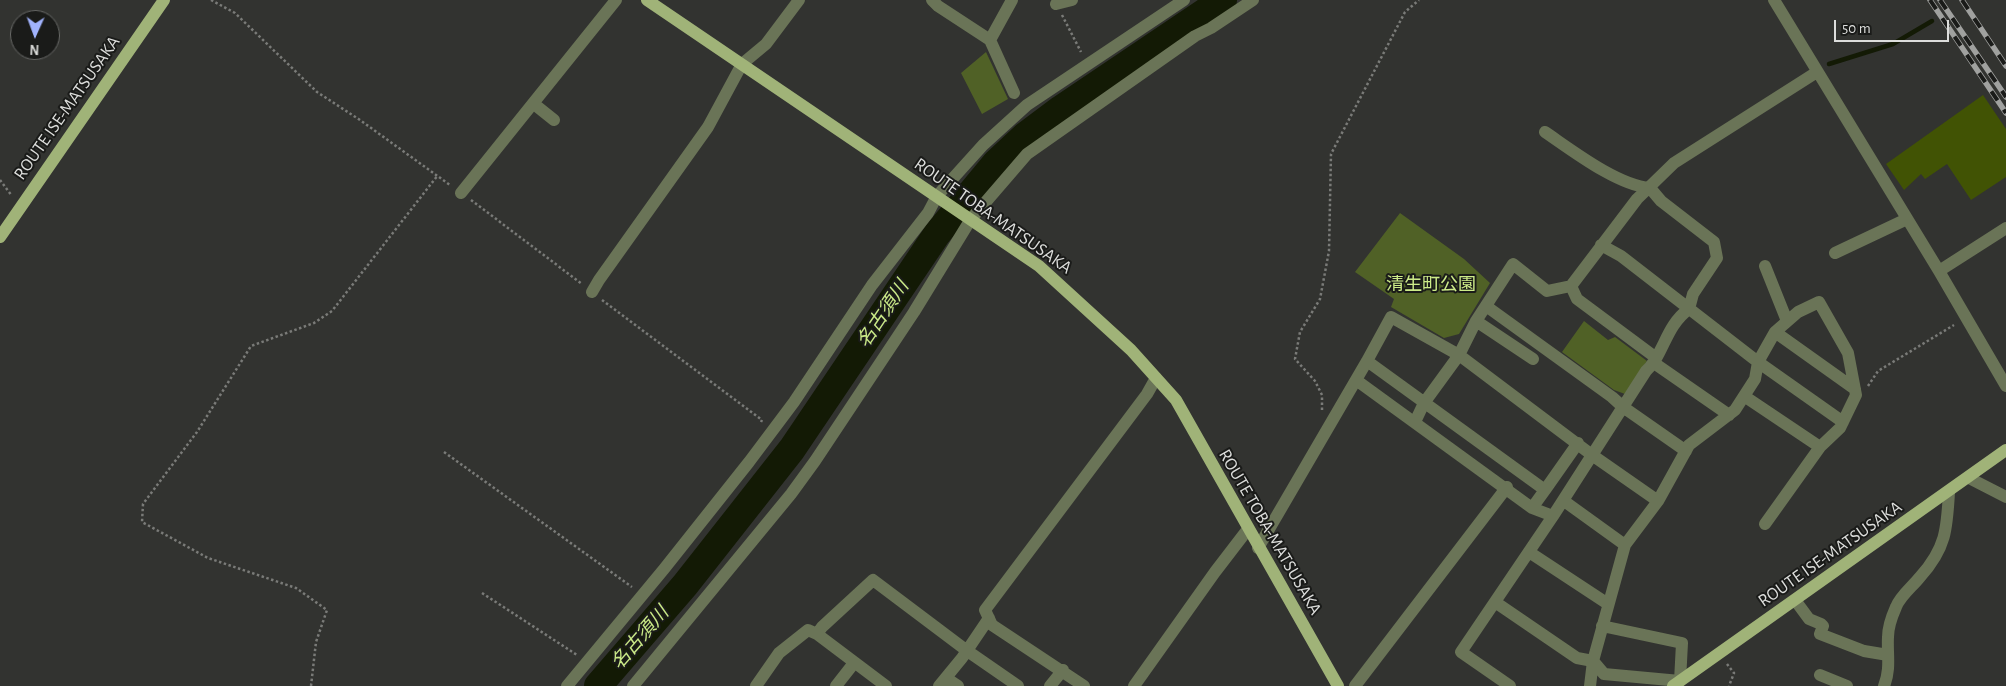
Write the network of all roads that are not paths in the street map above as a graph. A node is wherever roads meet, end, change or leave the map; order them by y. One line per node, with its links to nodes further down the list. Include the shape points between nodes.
1 (164, 0): 25 (main road, ROUTE ISE-MATSUSAKA)
2 (616, 0): 16 (street)
3 (647, 0): 13 (main road, ROUTE TOBA-MATSUSAKA)
4 (799, 0): 13 (street, via 766,44)
5 (932, 0): 12 (street)
6 (1012, 0): 12 (street)
7 (1072, 0): 11 (street)
8 (1184, 0): 21 (street, via 1027,105 982,145)
9 (1253, 0): 23 (street, via 1195,36 1027,154)
10 (1774, 0): 14 (street)
11 (1056, 4)
12 (990, 40): 15 (street)
13 (742, 64): 21 (main road, ROUTE TOBA-MATSUSAKA); 31 (street, via 708,127)
14 (1816, 72): 19 (street, via 1674,164); 22 (street)
15 (1014, 93)
16 (534, 104): 17 (street); 20 (street)
17 (554, 120)
18 (1546, 132): 19 (street, via 1584,159 1637,187)
19 (1650, 188): 26 (street, via 1637,198); 33 (street, via 1661,201 1714,242 1717,258 1693,294)
20 (462, 193)
21 (937, 196): 23 (main road, ROUTE TOBA-MATSUSAKA); 85 (street, via 749,462)
22 (1907, 219): 27 (street); 29 (street)
23 (970, 220): 42 (main road, ROUTE TOBA-MATSUSAKA, via 1040,266 1098,317); 86 (street, via 914,312 815,461)
24 (2006, 228): 29 (street)
25 (0, 237)
26 (1601, 245): 30 (street); 33 (street, via 1621,256)
27 (1835, 253)
28 (1765, 266): 35 (street)
29 (1939, 271): 44 (street)
30 (1571, 286): 32 (street, via 1547,291 1513,264); 39 (street, via 1577,298)
31 (592, 292)
32 (1486, 306): 34 (street); 48 (street)
33 (1689, 309): 39 (street, via 1678,317); 41 (street)
34 (1476, 321): 37 (street); 38 (street)
35 (1787, 321): 36 (street); 45 (street, via 1819,302 1848,354)
36 (1775, 332): 41 (street); 45 (street)
37 (1459, 355): 40 (street, via 1391,317); 47 (street); 52 (street)
38 (1532, 359)
39 (1655, 360): 48 (street); 49 (street)
40 (1367, 361): 43 (street); 47 (street)
41 (1758, 362): 46 (street, via 1755,379); 51 (street)
42 (1156, 378): 67 (main road, ROUTE TOBA-MATSUSAKA, via 1176,400); 74 (street, via 985,610)
43 (1356, 380): 50 (street); 69 (street)
44 (2006, 386)
45 (1855, 392): 51 (street)
46 (1744, 396): 49 (street); 53 (street)
47 (1424, 403): 50 (street); 59 (street)
48 (1623, 407): 55 (street); 56 (street)
49 (1729, 415): 55 (street)
50 (1414, 422): 58 (street)
51 (1843, 422): 53 (street)
52 (1578, 443): 56 (street); 59 (street)
53 (1820, 447): 66 (street)
54 (2006, 450): 57 (main road, ROUTE ISE-MATSUSAKA)
55 (1686, 451): 63 (street)
56 (1592, 455): 62 (street); 63 (street)
57 (1969, 478): 60 (main road, ROUTE ISE-MATSUSAKA); 61 (street)
58 (1507, 487): 64 (street); 96 (street)
59 (1545, 490): 64 (street)
60 (1948, 492): 71 (main road, ROUTE ISE-MATSUSAKA); 78 (street, via 1947,526 1942,545 1928,569 1896,604 1888,635)
61 (2006, 498)
62 (1564, 500): 65 (street); 68 (street)
63 (1658, 501): 68 (street)
64 (1532, 508): 65 (street)
65 (1554, 516): 70 (street)
66 (1765, 524)
67 (1248, 529): 69 (main road, ROUTE TOBA-MATSUSAKA); 94 (street)
68 (1625, 545): 73 (street)
69 (1258, 548): 95 (main road, ROUTE TOBA-MATSUSAKA)
70 (1529, 552): 72 (street); 73 (street)
71 (1794, 600): 78 (street, via 1809,619 1823,626 1820,634 1864,651); 84 (main road, ROUTE ISE-MATSUSAKA)
72 (1495, 602): 79 (street, via 1577,658); 97 (street, via 1461,652)
73 (1608, 604): 75 (street)
74 (988, 618): 77 (street); 81 (street, via 992,625)
75 (1602, 626): 79 (street); 84 (street, via 1682,643)
76 (817, 634): 77 (street, via 873,580); 80 (street); 87 (street, via 808,630 780,654)
77 (966, 650): 83 (street); 91 (street)
78 (1888, 655): 100 (street, via 1888,675)
79 (1593, 660): 84 (street, via 1604,674); 98 (street)
80 (854, 663): 88 (street); 89 (street)
81 (1062, 670): 92 (street); 93 (street)
82 (1820, 675): 99 (street)
83 (942, 682): 90 (street)
84 (1677, 684)
85 (567, 686)
86 (633, 686)
87 (756, 686)
88 (836, 686)
89 (886, 686)
90 (958, 686)
91 (1018, 686)
92 (1050, 686)
93 (1084, 686)
94 (1134, 686)
95 (1338, 686)
96 (1355, 686)
97 (1510, 686)
98 (1590, 686)
99 (1846, 686)
100 (1884, 686)

